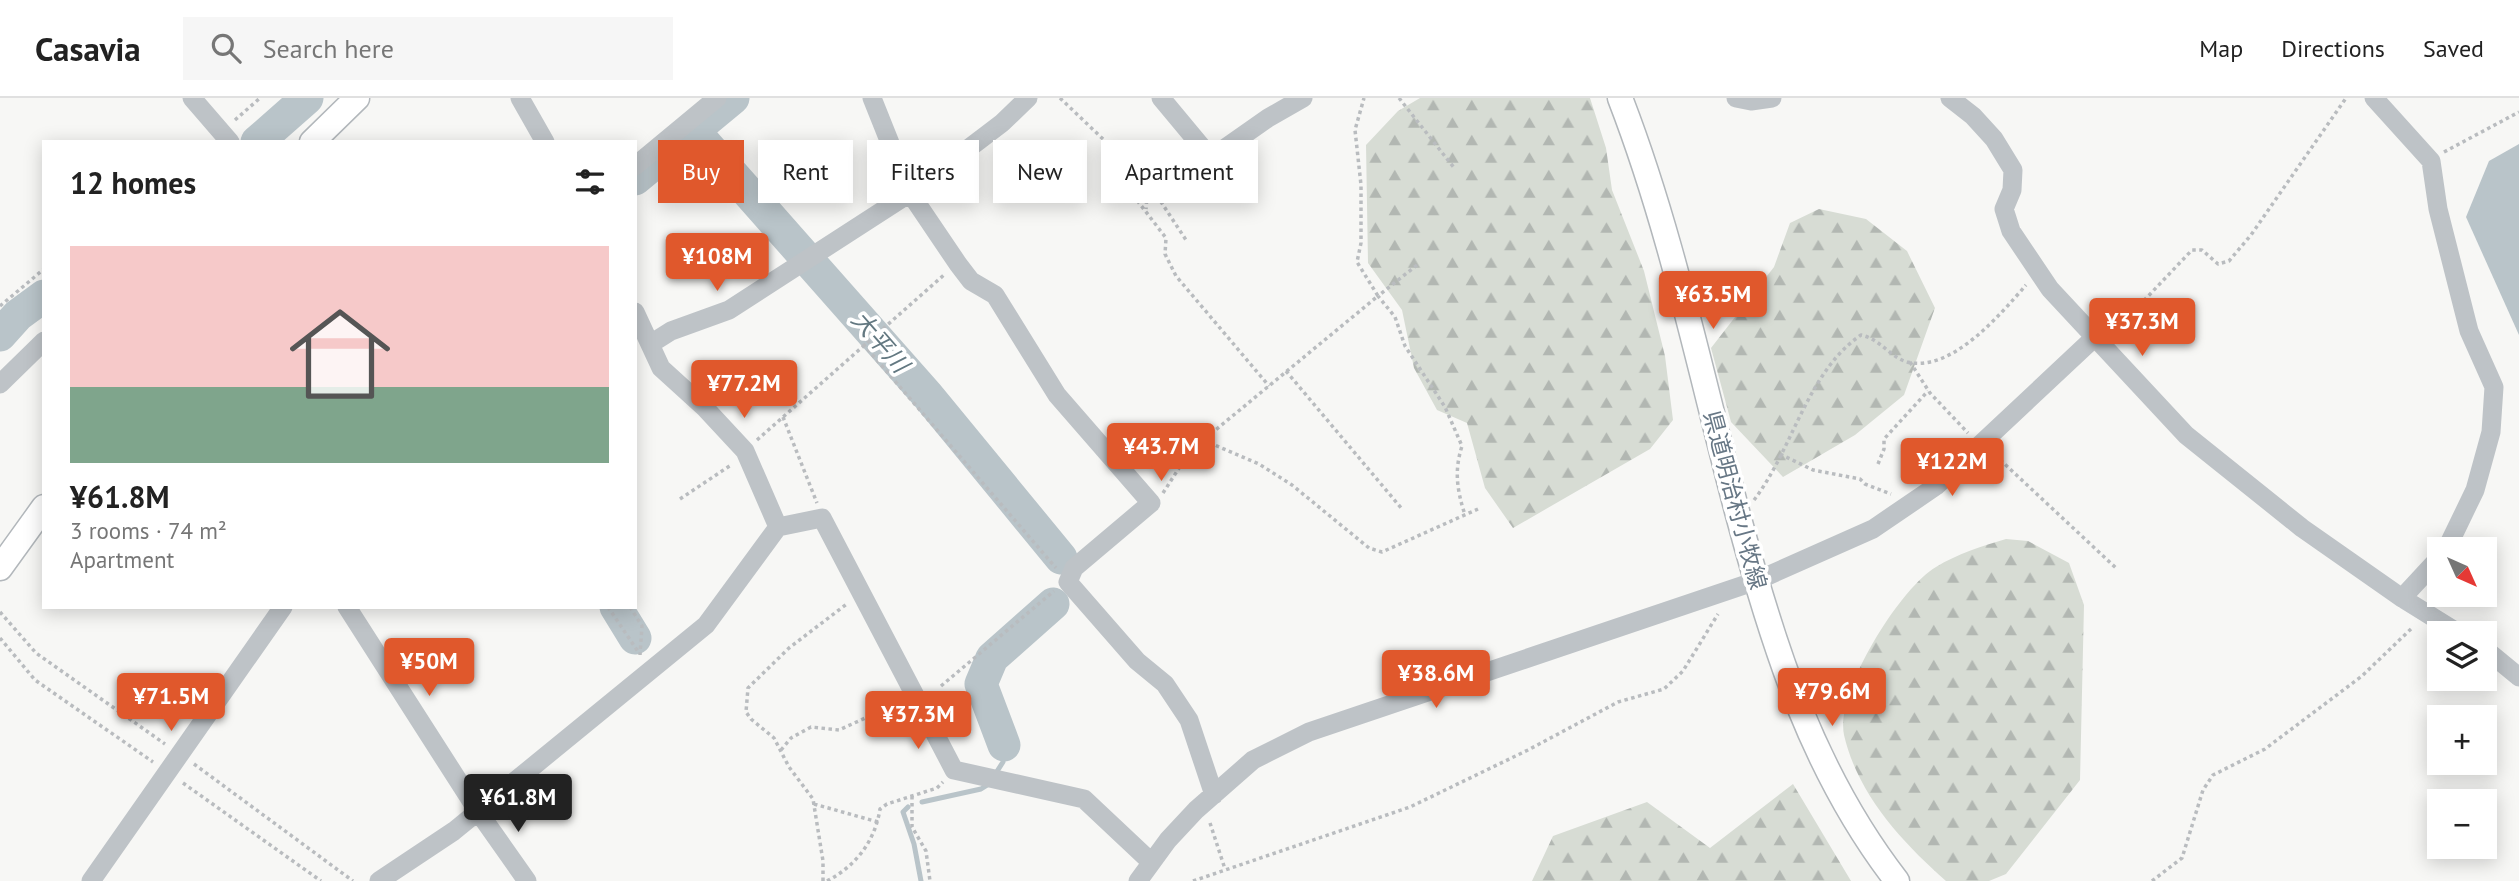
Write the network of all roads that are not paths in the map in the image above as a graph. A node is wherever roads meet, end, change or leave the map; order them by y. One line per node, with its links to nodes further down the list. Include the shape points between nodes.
1 (192, 98): 14 (street, bridge)
2 (357, 98): 15 (main road)
3 (520, 98): 16 (street)
4 (716, 98): 19 (street)
5 (872, 98): 17 (street)
6 (1028, 98): 18 (street)
7 (1161, 98): 8 (street, via 1211,158)
8 (1303, 98)
9 (1619, 98): 32 (main road, 県道明治村小牧線, via 1647,173)
10 (1736, 98): 11 (street)
11 (1772, 98)
12 (1950, 98): 23 (street, via 1994,139 2013,170 2012,190 2004,209 2011,232 2050,289)
13 (2374, 98): 29 (street, via 2431,161 2438,209 2469,331 2494,387 2491,432 2475,490)
14 (228, 140)
15 (314, 140)
16 (544, 140)
17 (889, 140)
18 (979, 140)
19 (637, 164)
20 (894, 203): 25 (street, via 729,310 671,331)
21 (917, 203): 39 (street, via 971,281 995,295 1057,395 1151,503 1074,568 1069,583 1137,661 1164,684 1189,720)
22 (637, 316): 25 (street)
23 (2098, 340): 32 (street, via 1936,486 1873,529); 33 (street, via 2186,435 2243,483)
24 (42, 343): 26 (street)
25 (652, 343): 28 (street, via 661,369 745,451)
26 (0, 384)
27 (42, 510): 30 (main road)
28 (778, 527): 40 (street, via 706,625 644,662); 41 (street, via 822,518 954,770 1084,799)
29 (2452, 537)
30 (0, 568)
31 (2427, 571): 33 (street)
32 (1756, 581): 39 (street, via 1309,732 1253,760); 46 (main road, 県道明治村小牧線, via 1790,689 1821,757 1864,835)
33 (2402, 598): 36 (street)
34 (282, 609): 42 (street)
35 (348, 609): 40 (street)
36 (2440, 621)
37 (2497, 659): 38 (street)
38 (2519, 677)
39 (1214, 795): 41 (street)
40 (477, 810): 43 (street, via 454,831); 44 (street)
41 (1151, 862): 45 (street)
42 (91, 881)
43 (379, 881)
44 (527, 881)
45 (1138, 881)
46 (1898, 881)

